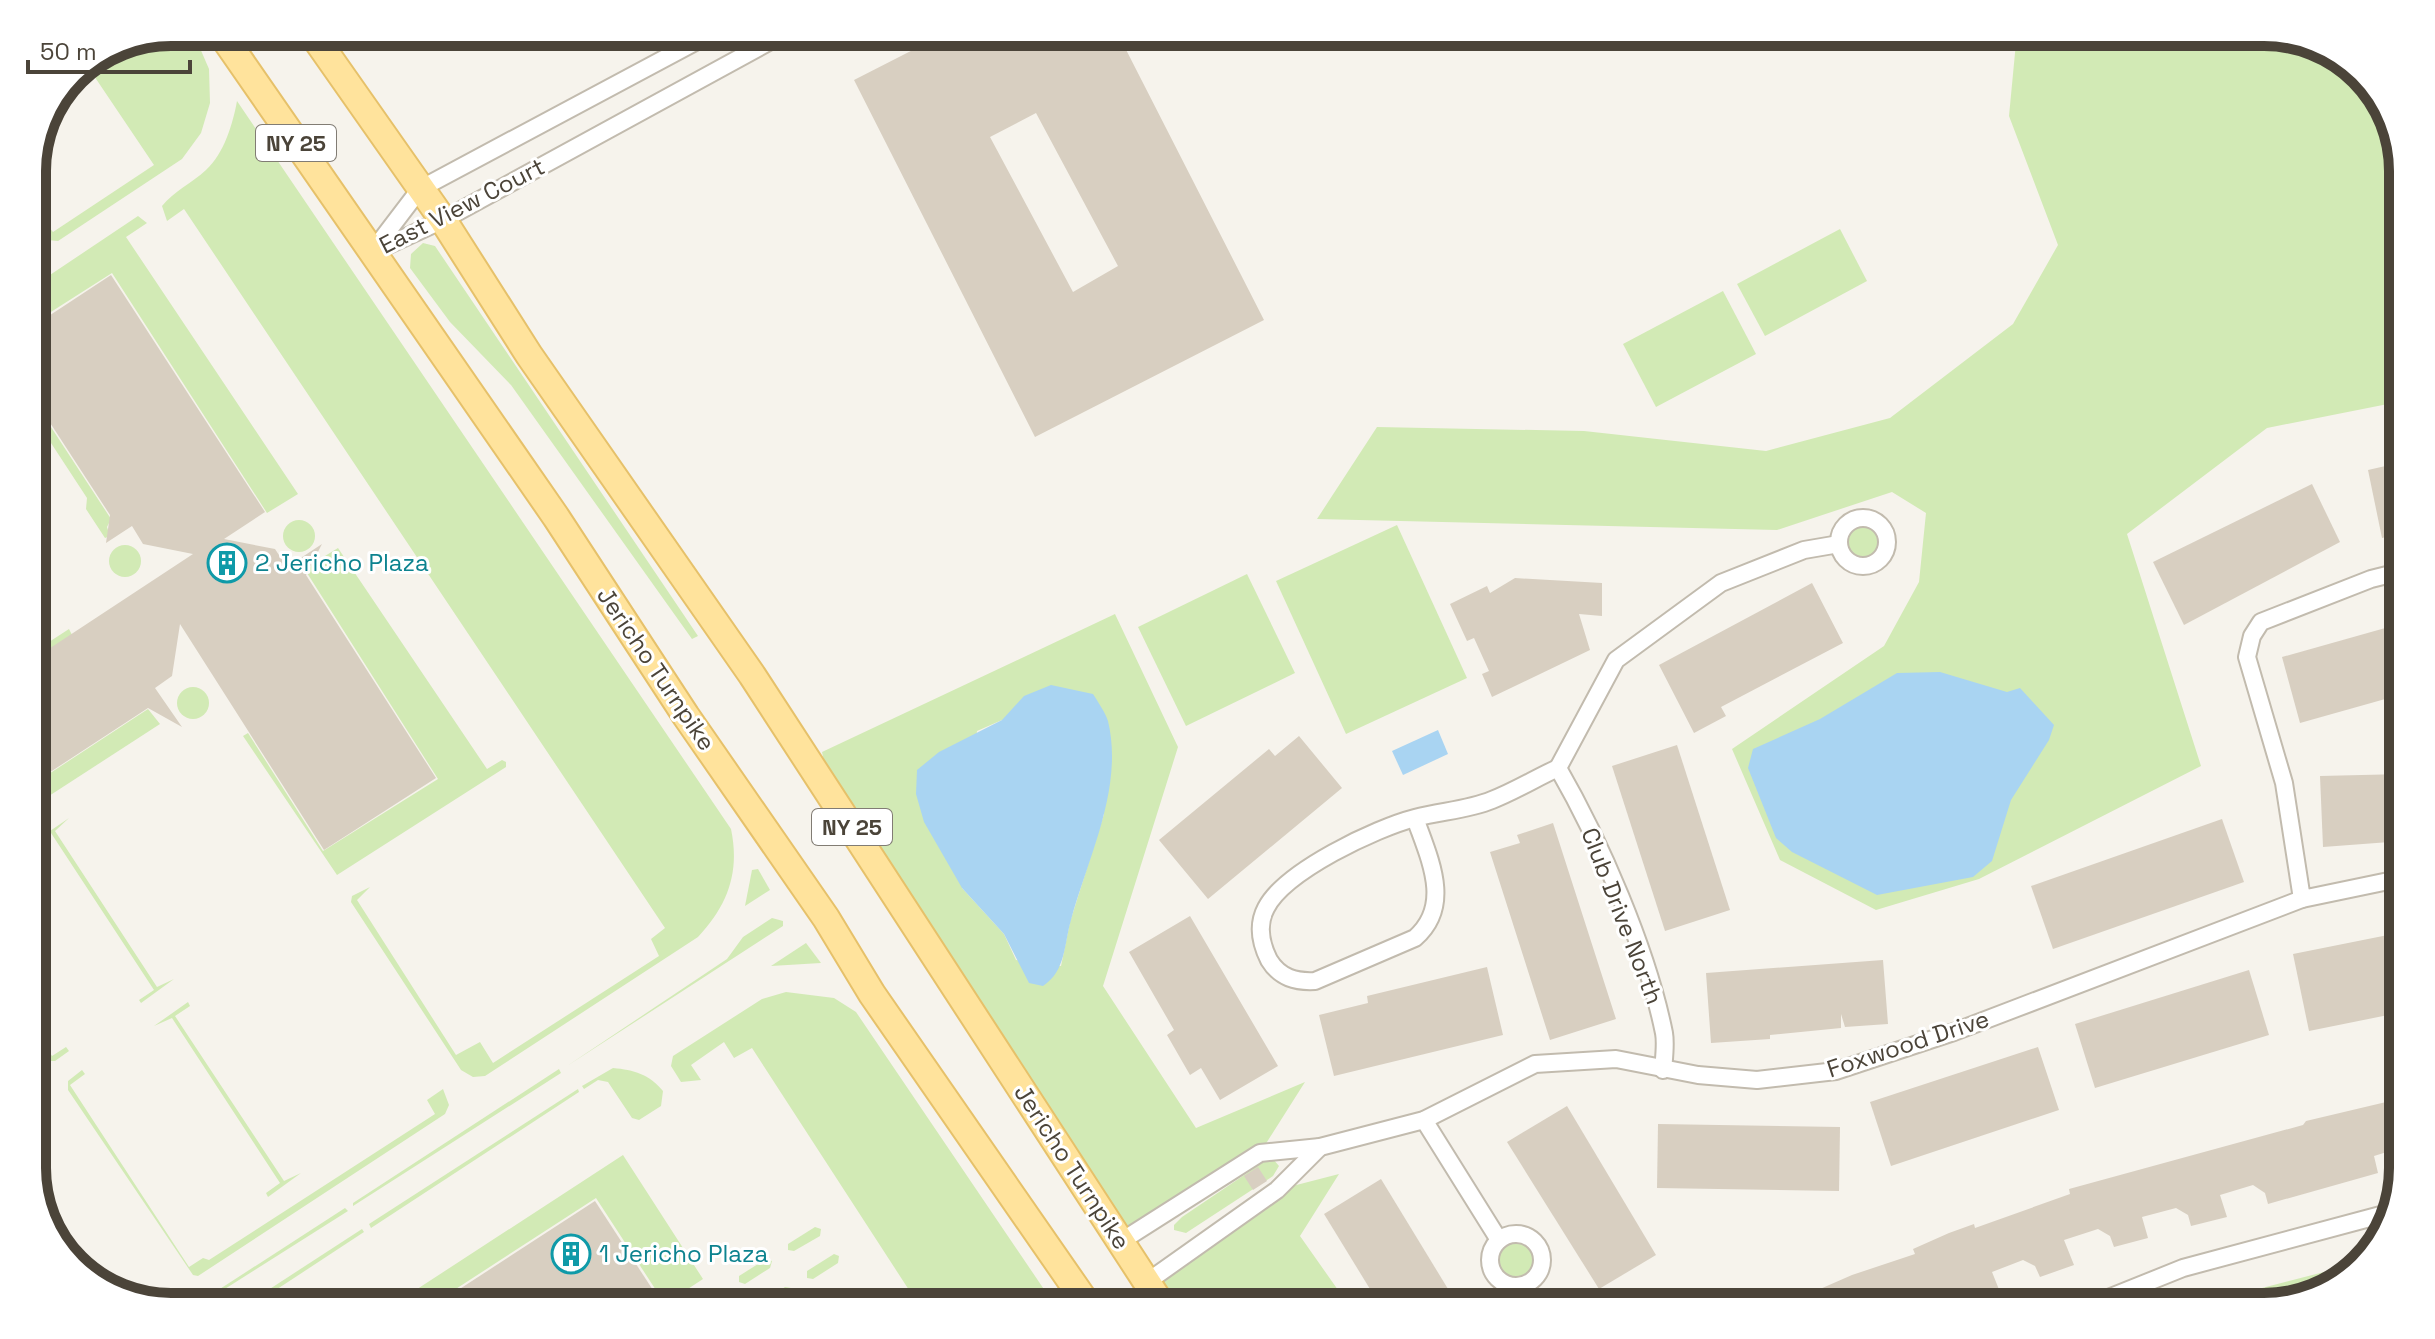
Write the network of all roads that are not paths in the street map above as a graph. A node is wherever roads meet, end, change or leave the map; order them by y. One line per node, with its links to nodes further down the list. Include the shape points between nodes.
1 (230, 46): 7 (main road, Jericho Turnpike / NY 25)
2 (321, 46): 5 (main road, Jericho Turnpike / NY 25)
3 (688, 46): 5 (street, East View Court)
4 (761, 46): 6 (street, East View Court)
5 (420, 189): 6 (main road, Jericho Turnpike / NY 25); 7 (street, East View Court)
6 (443, 220): 7 (street, East View Court); 19 (main road, Jericho Turnpike / NY 25, via 529,355 752,675)
7 (371, 253): 21 (main road, Jericho Turnpike / NY 25, via 556,517 872,994)
8 (1839, 544): 10 (street, via 1804,550 1721,583 1616,660)
9 (2389, 574): 13 (street, via 2261,622 2252,636 2247,657 2284,783)
10 (1558, 768): 11 (street, via 1491,801); 14 (street, Club Drive North, via 1581,809 1636,941 1665,1035)
11 (1415, 818): 11 (street, via 1348,844 1294,880 1267,906 1260,926 1263,947 1283,977 1315,981 1415,938 1429,926 1436,898 1431,862)
12 (2389, 881): 13 (street, Foxwood Drive)
13 (2302, 899): 14 (street, Foxwood Drive, via 1954,1032 1836,1071 1757,1080)
14 (1663, 1070): 15 (street, Foxwood Drive, via 1616,1059 1535,1064)
15 (1424, 1120): 16 (street, Foxwood Drive); 18 (street)
16 (1320, 1147): 19 (street, Foxwood Drive, via 1260,1153); 20 (street, via 1277,1190)
17 (2380, 1215): 23 (street, via 2183,1268)
18 (1499, 1240)
19 (1120, 1242): 20 (main road, Jericho Turnpike / NY 25)
20 (1147, 1282): 22 (main road, Jericho Turnpike / NY 25)
21 (1079, 1293)
22 (1154, 1293)
23 (2123, 1293)

